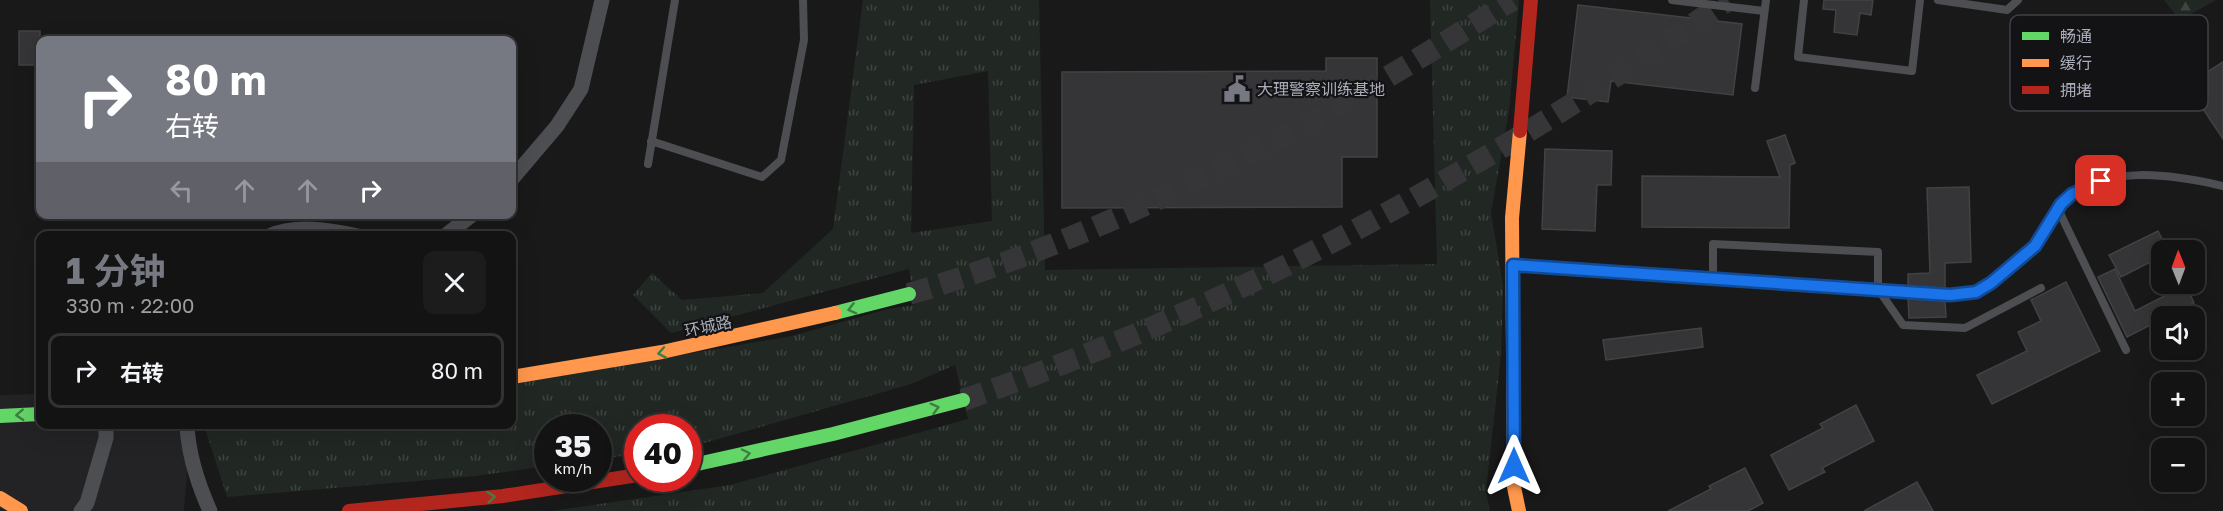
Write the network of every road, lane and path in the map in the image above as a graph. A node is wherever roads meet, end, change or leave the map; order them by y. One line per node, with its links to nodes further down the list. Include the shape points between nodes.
1 (602, 0): 15 (street, via 581,89 557,126)
2 (675, 0): 13 (lane)
3 (803, 0): 13 (lane, via 804,40 781,160 762,177)
4 (1531, 0): 22 (main road, via 1512,218)
5 (1671, 0): 11 (lane)
6 (1766, 0): 11 (lane)
7 (1804, 0): 8 (lane, via 1798,57 1912,71)
8 (1920, 0)
9 (1938, 0): 10 (lane, via 2007,10)
10 (2018, 0)
11 (1764, 11): 12 (lane)
12 (1755, 88)
13 (651, 141): 14 (lane)
14 (648, 164)
15 (516, 174)
16 (2223, 186): 17 (lane, via 2162,175 2114,177 2072,194)
17 (2058, 209): 25 (lane, via 2035,246 1976,292 1959,296); 27 (lane)
18 (467, 219): 21 (street)
19 (288, 231): 20 (street)
20 (329, 231)
21 (451, 231)
22 (1513, 265): 23 (lane); 41 (main road, via 1514,487)
23 (1713, 278): 25 (lane); 25 (lane, via 1713,244 1878,252)
24 (2041, 288): 25 (lane, via 1965,328 1903,325)
25 (1878, 289)
26 (909, 294): 28 (main road, 环城路, one-way to 28, via 686,348)
27 (2126, 350)
28 (516, 376)
29 (963, 400): 34 (main road, one-way to 29, via 823,437)
30 (36, 414): 31 (main road, one-way to 31)
31 (0, 416)
32 (106, 429): 38 (street, via 87,503)
33 (188, 429): 39 (street, via 202,494)
34 (702, 463)
35 (624, 477): 40 (main road, one-way to 35, via 503,496)
36 (0, 498): 37 (main road)
37 (21, 511)
38 (81, 511)
39 (210, 511)
40 (349, 511)
41 (1519, 511)

